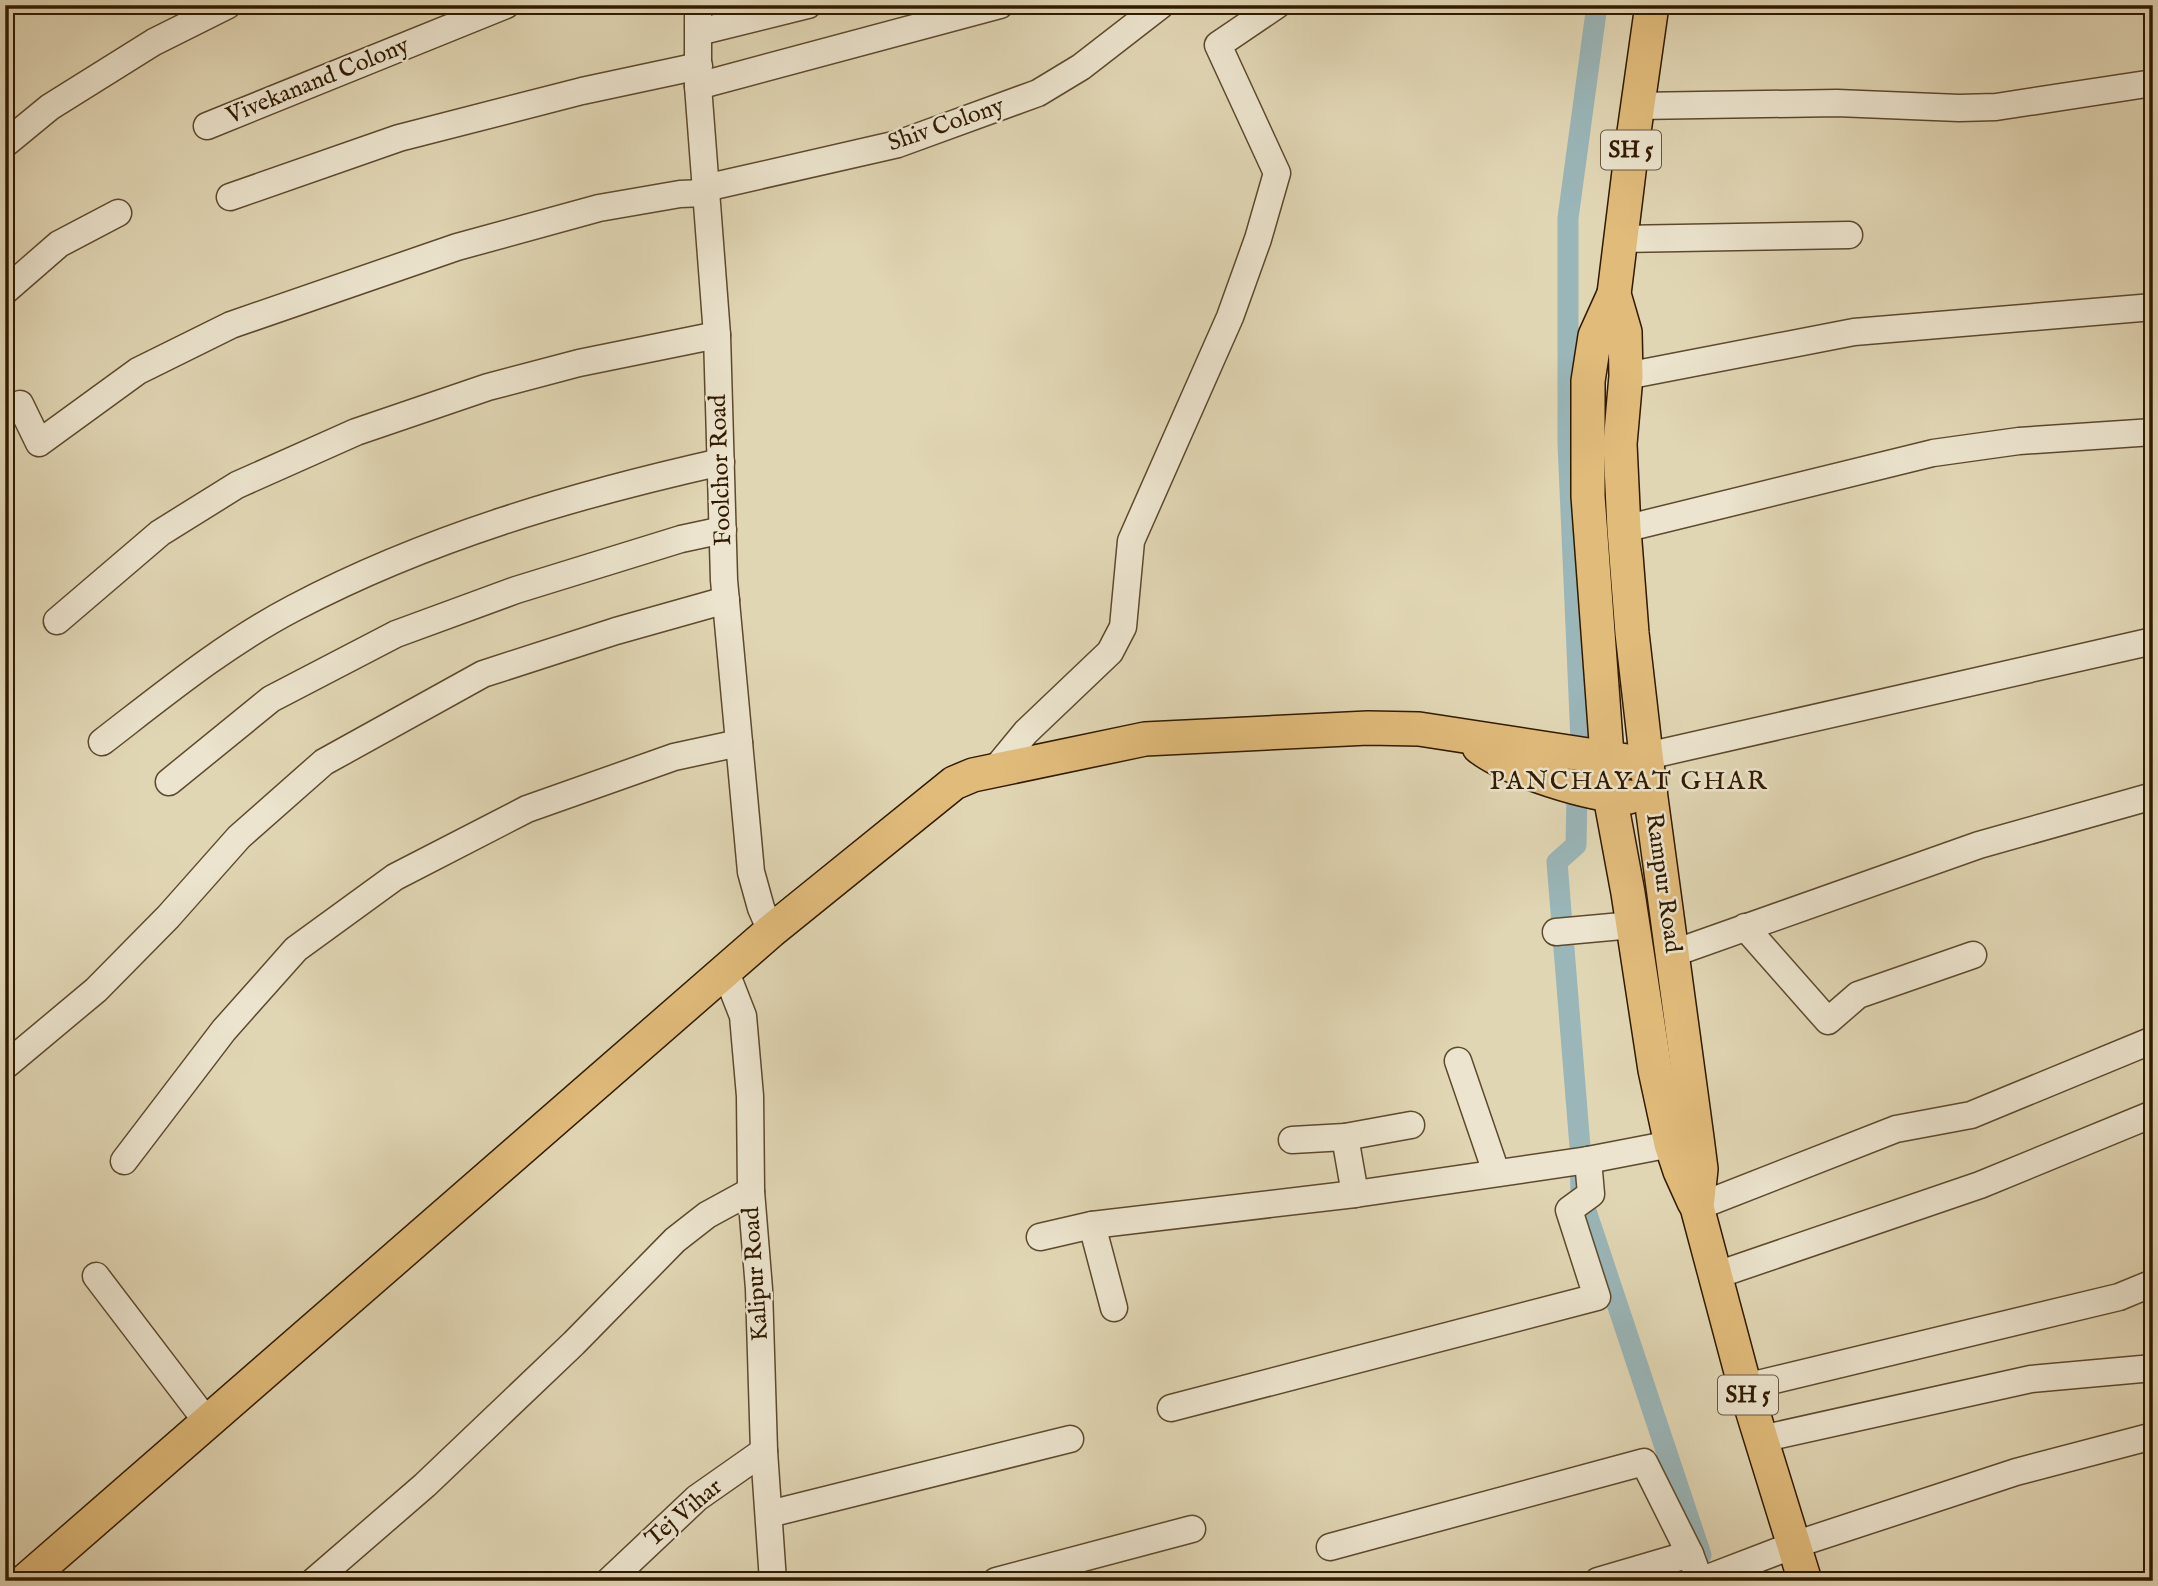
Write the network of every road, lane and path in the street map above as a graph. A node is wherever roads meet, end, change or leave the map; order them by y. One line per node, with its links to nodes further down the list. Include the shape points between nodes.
1 (228, 5): 14 (street, via 154,42 50,107)
2 (506, 5): 13 (street, Vivekanand Colony)
3 (698, 5): 9 (street, Foolchor Road)
4 (808, 5): 9 (street)
5 (1000, 5): 10 (street)
6 (1161, 5): 15 (street, Shiv Colony, via 1038,93 898,144)
7 (1277, 5): 38 (street, via 1218,45 1277,173 1230,317 1131,541 1122,627 1110,652 1026,732)
8 (1652, 5): 12 (main road, Rampur Road / SH 5)
9 (699, 32): 10 (street, Foolchor Road)
10 (699, 76): 15 (street, Foolchor Road); 16 (street, via 582,91 399,138)
11 (2153, 83): 12 (street, via 1996,107 1838,103)
12 (1637, 106): 19 (main road, Rampur Road / SH 5)
13 (207, 127)
14 (5, 144)
15 (705, 190): 23 (street, Foolchor Road); 25 (street, Shiv Colony, via 599,208 470,243 231,326 138,371 39,443)
16 (230, 197)
17 (118, 213): 20 (street, via 59,244)
18 (1849, 235): 19 (street)
19 (1620, 239): 21 (main road, Rampur Road / SH 5)
20 (5, 291)
21 (1614, 294): 24 (main road, Rampur Road / SH 5, via 1625,332); 36 (main road, via 1595,335 1588,381 1588,496)
22 (2153, 307): 24 (street, via 1854,332)
23 (717, 335): 27 (street, Foolchor Road); 31 (street, via 579,363 356,432 237,485 160,533)
24 (1626, 376): 28 (main road, Rampur Road / SH 5, via 1620,444)
25 (20, 404)
26 (2153, 432): 28 (street, via 2019,441 1933,453)
27 (721, 462): 29 (street, Foolchor Road); 34 (street, via 540,509 408,554 292,608 199,667)
28 (1624, 529): 37 (main road, Rampur Road / SH 5)
29 (723, 530): 30 (street, Foolchor Road); 39 (street, via 681,538 541,582 396,634 271,699)
30 (726, 600): 35 (street, Foolchor Road); 52 (street, via 483,674 324,762 239,837 96,990)
31 (57, 621)
32 (2153, 641): 37 (street)
33 (1466, 737): 36 (main road); 38 (main road, via 1419,729 1368,728 1145,739); 40 (main road, via 1492,757)
34 (102, 742)
35 (739, 743): 45 (street, Foolchor Road, via 751,872); 58 (street, via 674,757 527,809 395,877 296,948 224,1030)
36 (1607, 757): 37 (main road); 40 (main road)
37 (1647, 760): 42 (main road, Rampur Road / SH 5)
38 (993, 772): 45 (main road, via 954,783)
39 (169, 782)
40 (1610, 796): 42 (main road); 43 (main road)
41 (2153, 796): 44 (street, via 1979,845)
42 (1651, 798): 47 (main road, Rampur Road / SH 5)
43 (1633, 925): 46 (street); 57 (main road)
44 (1745, 928): 47 (street); 48 (street, via 1828,1021 1858,995)
45 (771, 931): 49 (main road)
46 (1565, 931)
47 (1674, 953): 63 (main road, Rampur Road / SH 5, via 1700,1169)
48 (1973, 955)
49 (725, 971): 61 (street, Kalipur Road, via 743,1016); 73 (main road)
50 (2153, 1040): 63 (street, via 1971,1115 1896,1129)
51 (1458, 1061): 60 (street)
52 (5, 1066)
53 (2153, 1114): 67 (street, via 1980,1185)
54 (1411, 1125): 55 (street)
55 (1345, 1137): 56 (street); 62 (street)
56 (1292, 1140)
57 (1671, 1144): 59 (street); 63 (main road)
58 (124, 1161)
59 (1580, 1161): 60 (street); 72 (street, via 1591,1194 1569,1210 1597,1297)
60 (1496, 1172): 62 (street)
61 (751, 1191): 77 (street, Kalipur Road); 85 (street, via 707,1215 675,1240 425,1485)
62 (1355, 1194): 64 (street)
63 (1697, 1207): 67 (main road, Rampur Road / SH 5)
64 (1092, 1225): 65 (street); 69 (street)
65 (1040, 1237)
66 (96, 1276): 73 (street)
67 (1714, 1276): 71 (main road, Rampur Road / SH 5)
68 (2153, 1283): 71 (street, via 2119,1297)
69 (1114, 1308)
70 (2153, 1368): 76 (street, via 2031,1380)
71 (1745, 1387): 76 (main road, Rampur Road / SH 5)
72 (1171, 1408)
73 (208, 1423): 83 (main road)
74 (2153, 1436): 80 (street, via 2016,1472)
75 (1070, 1439): 78 (street)
76 (1760, 1439): 80 (main road, Rampur Road / SH 5)
77 (764, 1451): 78 (street, Kalipur Road); 86 (street, Tej Vihar, via 697,1498)
78 (769, 1514): 87 (street, Kalipur Road)
79 (1192, 1529): 88 (street)
80 (1794, 1545): 84 (street); 90 (main road, Rampur Road / SH 5)
81 (1330, 1547): 82 (street, via 1644,1462)
82 (1690, 1554): 84 (street); 89 (street)
83 (42, 1575)
84 (1709, 1576)
85 (314, 1581)
86 (609, 1581)
87 (773, 1581)
88 (996, 1581)
89 (1598, 1581)
90 (1805, 1581)

